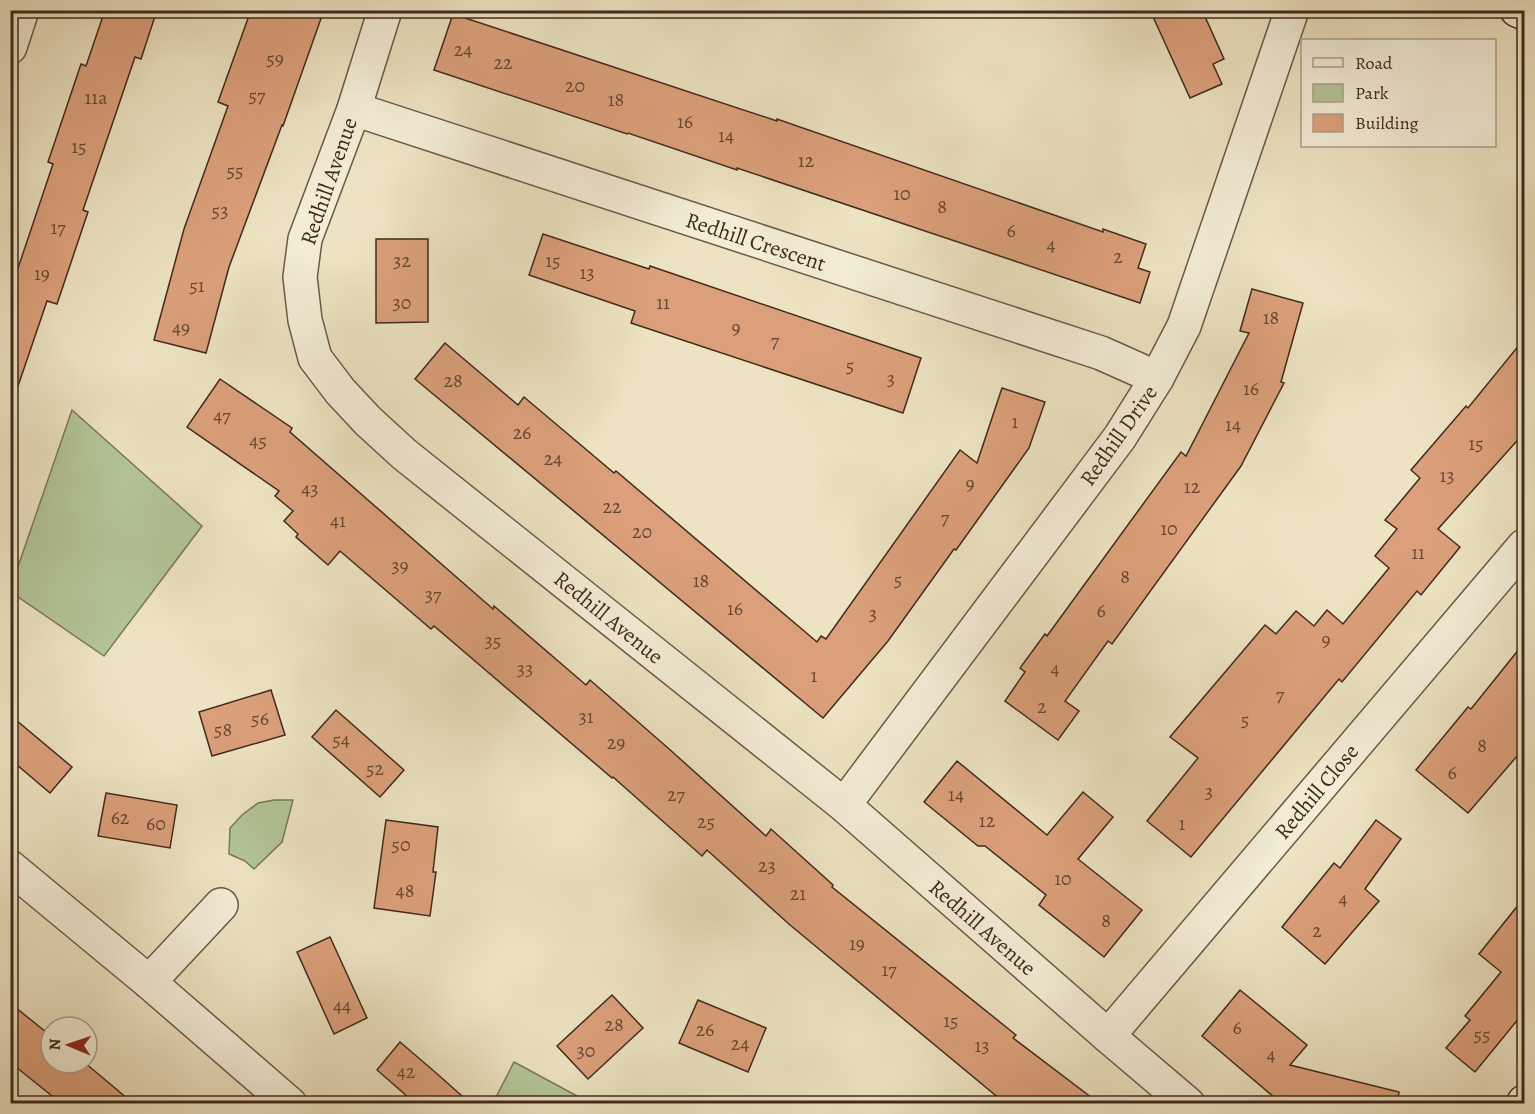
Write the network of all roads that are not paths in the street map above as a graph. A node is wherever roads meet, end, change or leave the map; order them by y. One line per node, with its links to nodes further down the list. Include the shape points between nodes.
1 (22, 10): 6 (street)
2 (385, 10): 7 (street, Redhill Avenue)
3 (1292, 10): 8 (street, Redhill Drive, via 1184,326)
4 (1517, 10): 5 (street)
5 (1524, 13)
6 (10, 47)
7 (354, 109): 8 (street, Redhill Crescent, via 1101,353); 10 (street, Redhill Avenue, via 305,239 300,277 315,358 340,391 404,454)
8 (1157, 378): 10 (street, Redhill Drive, via 1120,437)
9 (1524, 546): 14 (street, Redhill Close)
10 (844, 805): 14 (street, Redhill Avenue)
11 (10, 867): 13 (street)
12 (221, 905): 13 (street)
13 (149, 982): 15 (street)
14 (1108, 1036): 16 (street, Redhill Avenue)
15 (290, 1104)
16 (1188, 1104)

